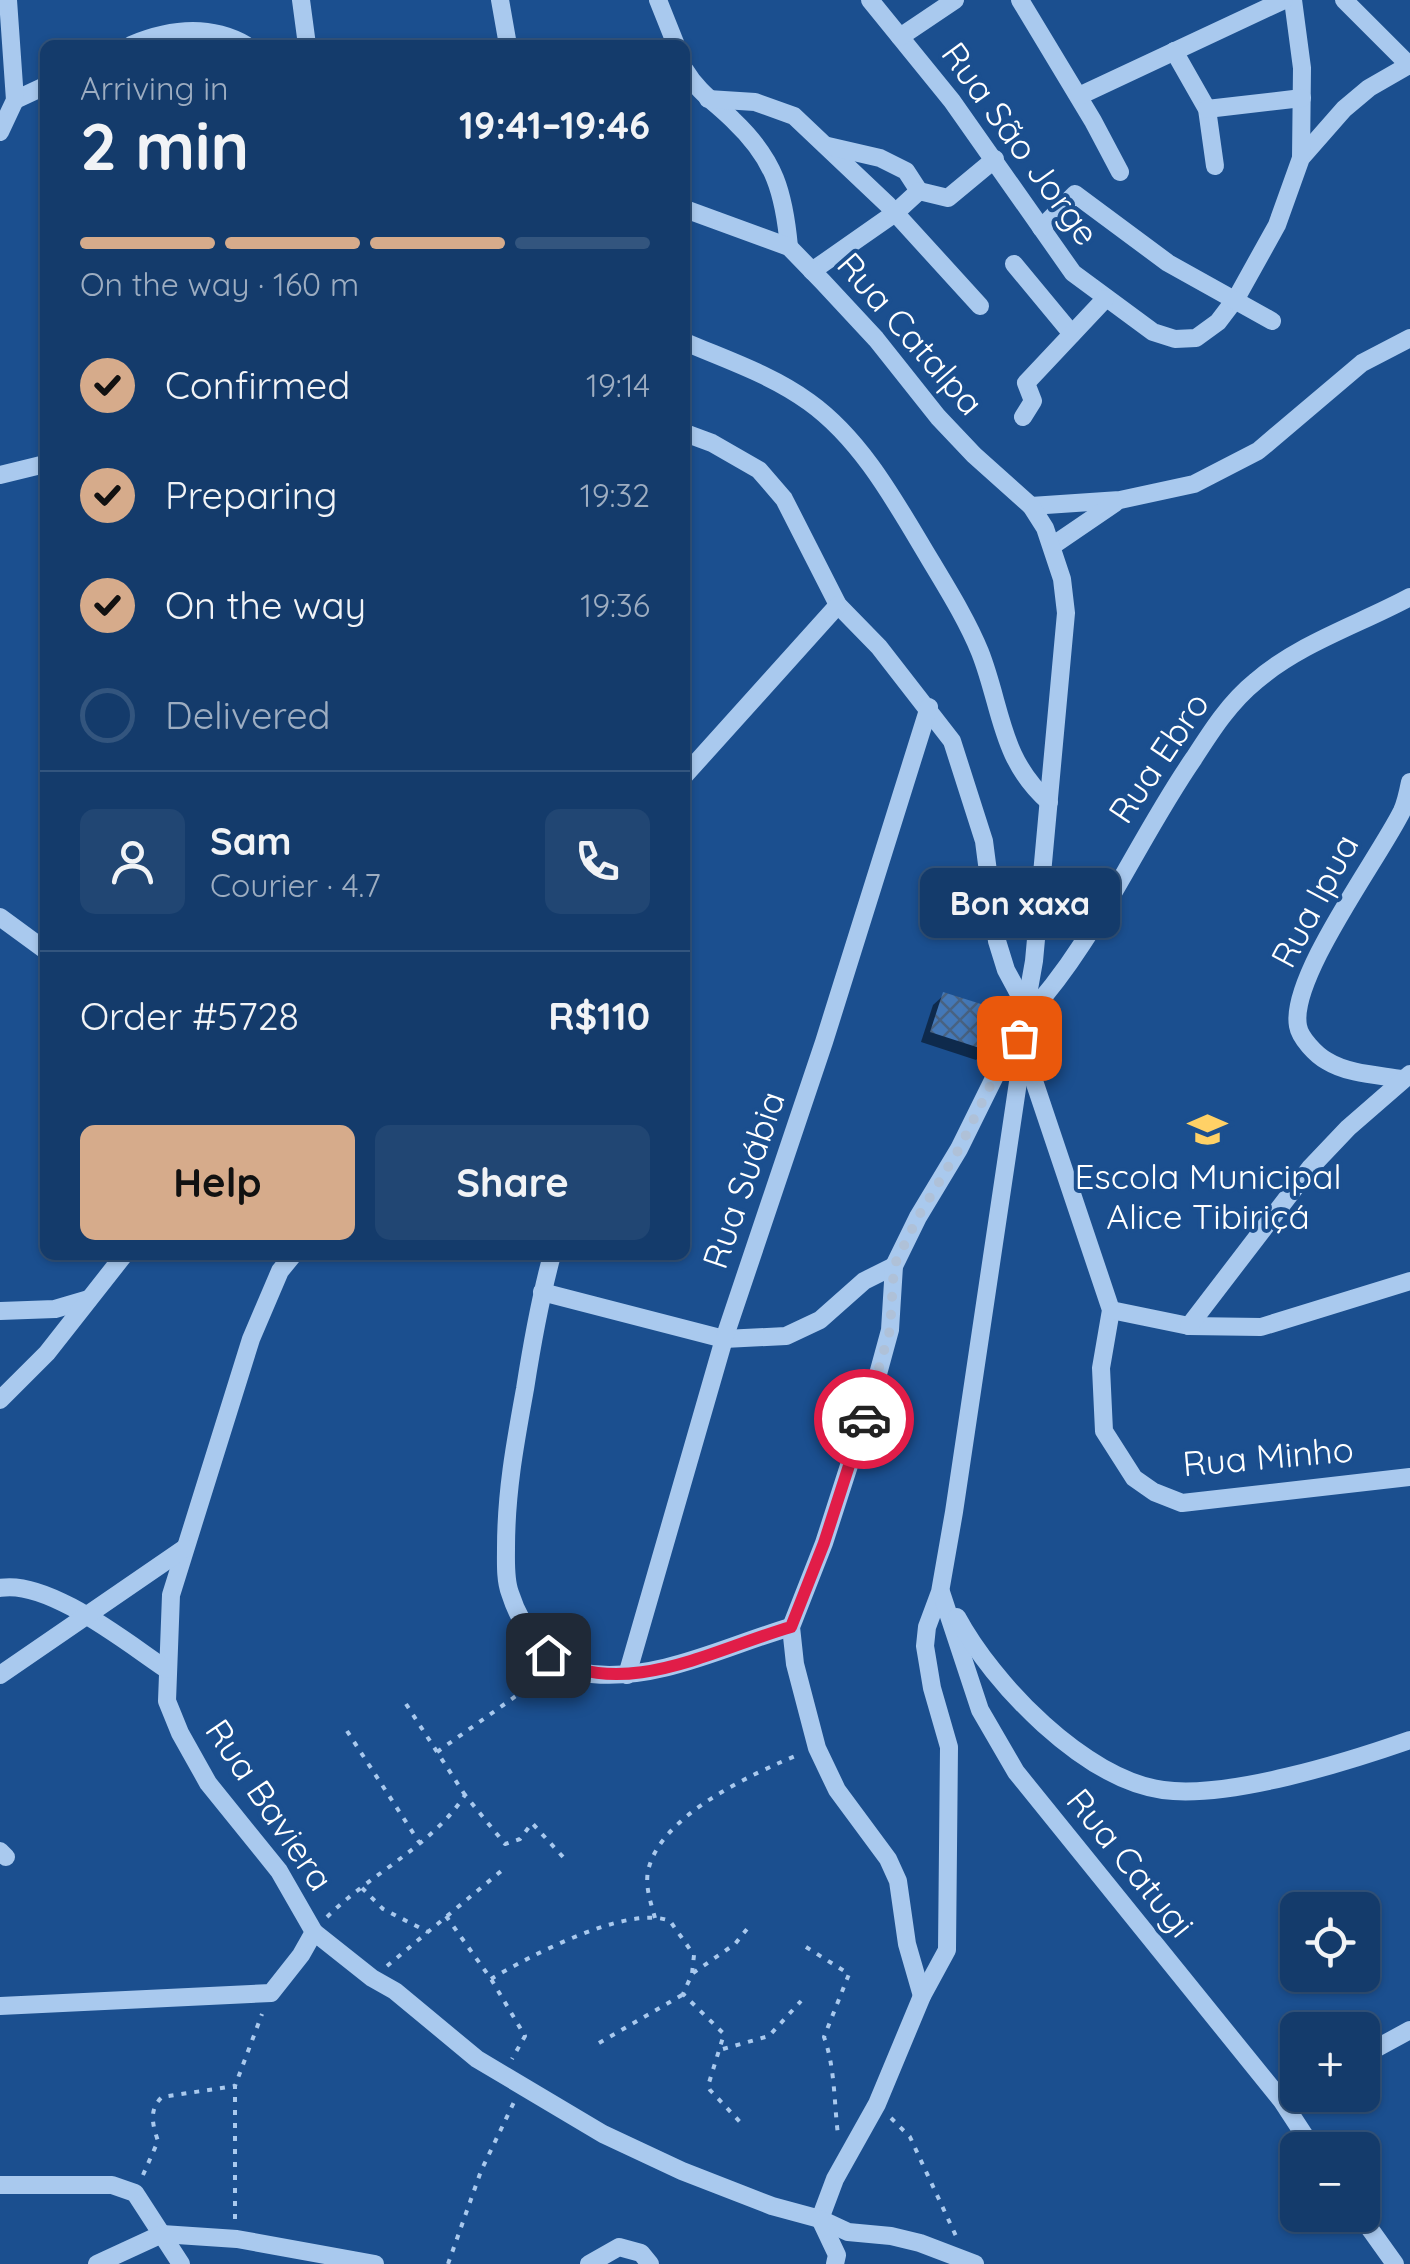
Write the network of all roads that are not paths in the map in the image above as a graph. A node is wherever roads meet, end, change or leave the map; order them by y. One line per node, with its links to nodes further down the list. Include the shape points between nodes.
1 (8, 0): 24 (street)
2 (302, 0): 14 (street)
3 (500, 0): 15 (street)
4 (658, 0): 16 (street)
5 (870, 0): 11 (street, Rua São Jorge)
6 (955, 0): 11 (street)
7 (1020, 0): 21 (street)
8 (1284, 0): 17 (street)
9 (1293, 0): 22 (street)
10 (1344, 0): 18 (street)
11 (900, 37): 29 (street, Rua São Jorge)
12 (143, 40): 13 (street, via 200,30)
13 (231, 40)
14 (306, 40)
15 (507, 40)
16 (674, 40)
17 (1174, 51): 21 (street); 25 (street)
18 (1410, 65): 28 (street, via 1344,109)
19 (690, 76): 23 (street)
20 (40, 88): 24 (street)
21 (1079, 96): 31 (street)
22 (1302, 98): 25 (street); 28 (street)
23 (708, 99): 27 (street, via 776,108); 36 (street, via 734,120 772,170 785,202)
24 (15, 100): 26 (street)
25 (1207, 109): 30 (street)
26 (0, 132)
27 (827, 146): 32 (street, via 880,158 906,171); 34 (street)
28 (1301, 158): 40 (street, via 1277,225)
29 (995, 159): 32 (street, via 948,198); 35 (street, Rua São Jorge)
30 (1215, 166)
31 (1120, 172)
32 (919, 191): 34 (street)
33 (690, 212): 36 (street, Rua Catalpa)
34 (895, 214): 38 (street); 41 (street)
35 (1041, 228): 39 (street, Rua São Jorge, via 1072,272); 40 (street, via 1074,194 1168,263)
36 (789, 247): 38 (street, Rua Catalpa)
37 (1014, 264): 43 (street)
38 (812, 271): 51 (street, Rua Catalpa, via 950,430)
39 (1105, 299): 40 (street, Rua São Jorge, via 1153,332 1176,339 1196,338); 43 (street)
40 (1234, 300): 42 (street)
41 (980, 306)
42 (1272, 320)
43 (1072, 334): 46 (street, via 1026,383 1033,401)
44 (1410, 338): 50 (street, via 1362,363 1227,470)
45 (690, 344): 58 (street, via 809,402 846,434 947,587 980,652 1018,768)
46 (1023, 417)
47 (690, 435): 54 (street, via 759,470 784,500)
48 (40, 465): 49 (street)
49 (0, 475)
50 (1120, 500): 51 (street); 52 (street)
51 (1031, 506): 52 (street, Rua Catalpa)
52 (1052, 546): 58 (street, Rua Catalpa, via 1066,613)
53 (1410, 597): 62 (street, Rua Ebro, via 1286,660 1228,707 1160,808 1066,971)
54 (838, 605): 55 (street); 56 (street)
55 (928, 707): 62 (street, via 952,741 984,841 997,941); 74 (street, Rua Suábia)
56 (690, 769)
57 (1410, 782): 59 (street, Rua Ipua)
58 (1048, 802): 62 (street, Rua Catalpa)
59 (1407, 807): 63 (street, Rua Ipua, via 1323,947 1301,992 1298,1025 1327,1061)
60 (0, 917): 61 (street)
61 (40, 942)
62 (1021, 1029): 67 (street, Rua Ebro); 71 (street); 79 (street, Rua Catalpa)
63 (1406, 1076): 73 (street, via 1310,1168)
64 (120, 1260): 70 (street)
65 (288, 1260): 77 (street, Rua Baviera, via 251,1340)
66 (551, 1260): 69 (street)
67 (894, 1266): 74 (street, via 798,1332); 81 (street, via 890,1330 875,1384)
68 (1410, 1282): 73 (street, via 1261,1327)
69 (542, 1292): 74 (street); 83 (street, via 506,1496 509,1591 548,1655 591,1674)
70 (90, 1299): 72 (street, via 56,1309); 75 (street)
71 (1111, 1310): 73 (street); 76 (street, Rua Minho, via 1102,1368 1104,1431 1134,1478 1154,1492 1182,1503)
72 (0, 1312)
73 (1189, 1326)
74 (724, 1339): 83 (street, Rua Suábia)
75 (0, 1400)
76 (1410, 1477)
77 (186, 1548): 80 (street); 82 (street, Rua Baviera, via 172,1595)
78 (0, 1588): 80 (street, via 36,1592)
79 (940, 1592): 85 (street, via 1039,1722 1136,1782 1196,1790 1346,1763); 87 (street, Rua Catalpa, via 925,1646 949,1747 947,1950); 91 (street, Rua Catugi, via 980,1710 1016,1772)
80 (84, 1615): 82 (street); 84 (street)
81 (791, 1627): 83 (street); 87 (street, via 817,1748 898,1881)
82 (166, 1669): 86 (street, Rua Baviera, via 167,1701 180,1733)
83 (627, 1674)
84 (0, 1675)
85 (1410, 1740)
86 (314, 1932): 88 (street, Rua Baviera, via 271,1993); 93 (street, via 477,2058 602,2134)
87 (922, 1996): 93 (street, Rua Catalpa)
88 (0, 2006)
89 (1410, 2030): 90 (street)
90 (1380, 2046)
91 (1280, 2085)
92 (0, 2184): 94 (street, via 112,2185 135,2193)
93 (820, 2220): 101 (street); 102 (street)
94 (158, 2228): 96 (street); 97 (street); 98 (street)
95 (1372, 2232): 103 (street)
96 (96, 2264)
97 (181, 2264)
98 (374, 2264)
99 (590, 2264): 100 (street, via 618,2247 641,2253)
100 (650, 2264)
101 (835, 2264)
102 (975, 2264)
103 (1395, 2264)

